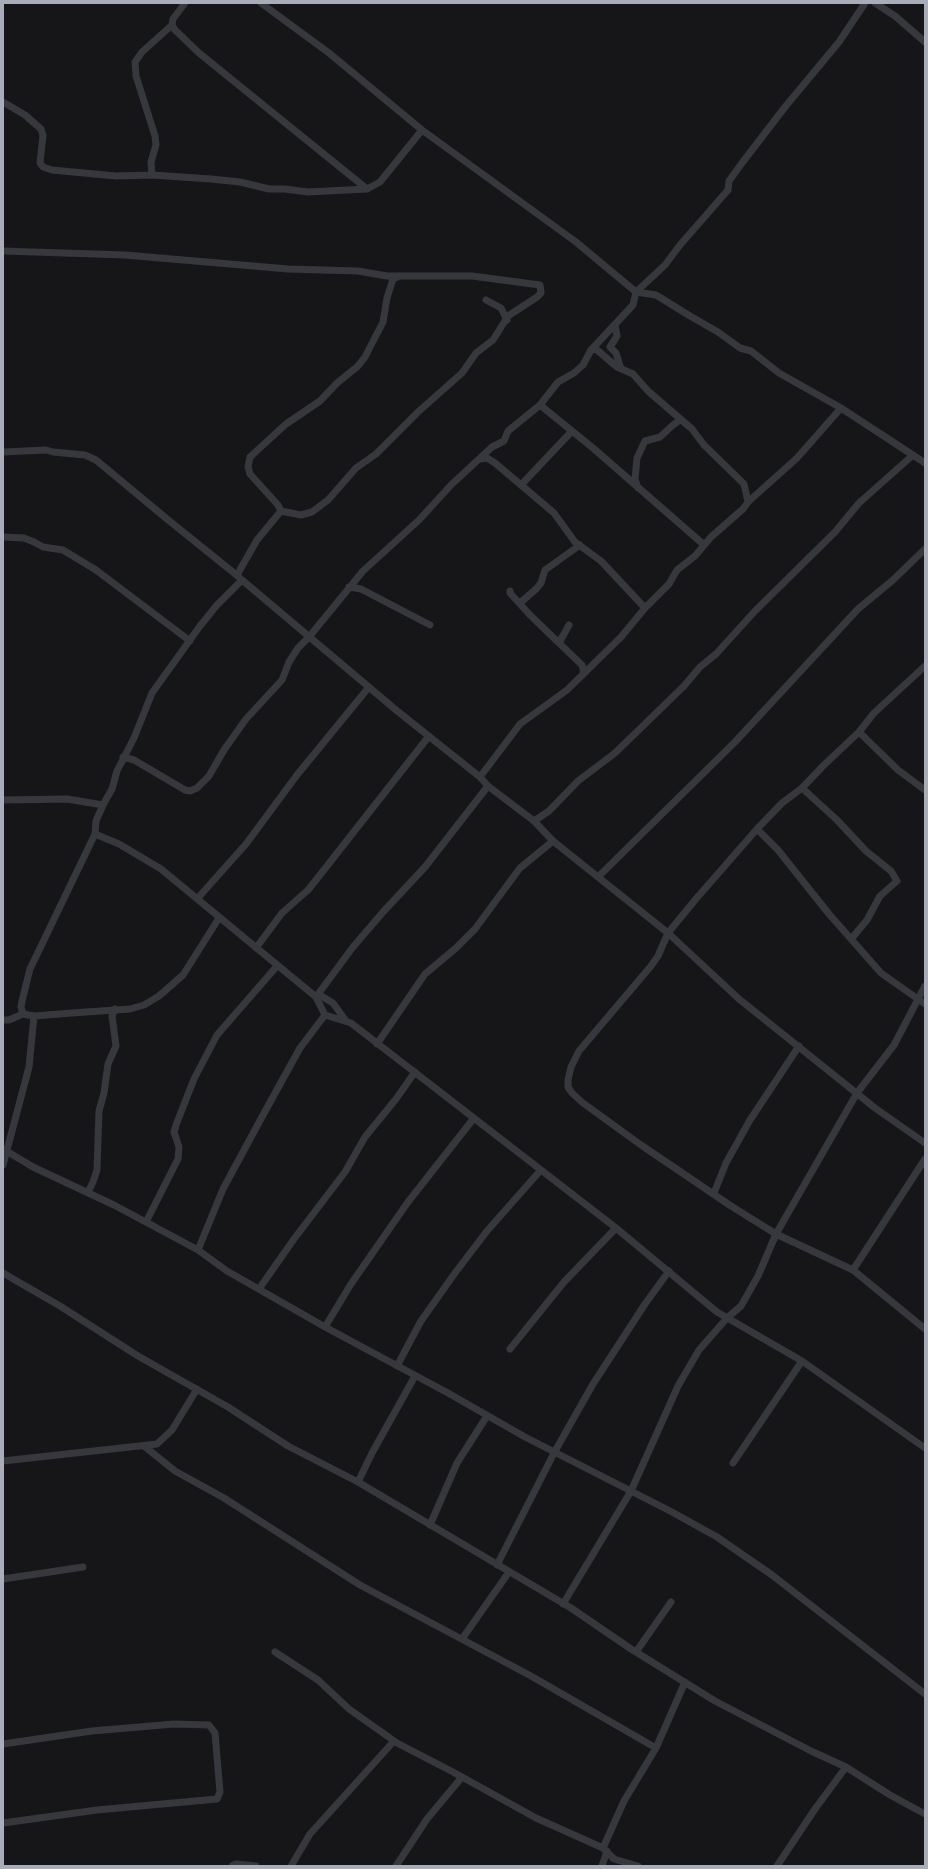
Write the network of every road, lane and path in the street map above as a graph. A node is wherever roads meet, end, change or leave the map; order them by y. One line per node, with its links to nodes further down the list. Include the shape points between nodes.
1 (185, 3): 5 (street, via 173,19)
2 (261, 3): 8 (street, via 329,53)
3 (865, 3): 13 (street, via 839,42 742,163 729,182 728,190 665,266)
4 (875, 3): 6 (street, via 895,16)
5 (172, 25): 9 (street, via 142,52 136,62 136,76 156,136 151,162); 10 (street, via 199,53)
6 (925, 42)
7 (3, 102): 9 (street, via 25,115 41,129 43,134 40,163 43,167 108,175)
8 (422, 130): 10 (street, via 380,182); 13 (street, via 554,224)
9 (152, 175): 10 (street, via 240,182 269,189 285,188 308,192)
10 (367, 189)
11 (3, 250): 12 (street, via 125,255)
12 (399, 276): 15 (street, via 472,276 540,285 541,293 508,316); 30 (street, via 393,279 383,322 361,362 320,401 286,424 250,457 250,474)
13 (636, 292): 16 (street, via 633,305); 20 (street, via 656,295 740,348 751,351 779,373)
14 (486, 300): 15 (street, via 501,308)
15 (507, 320): 30 (street, via 493,340 476,354 462,373 376,454 356,468 321,506 301,515)
16 (615, 325): 17 (street); 18 (street, via 617,336 610,347 616,353)
17 (591, 350): 18 (street, via 596,349); 19 (street, via 583,365 558,382)
18 (621, 369): 21 (street, via 633,374)
19 (540, 405): 22 (street); 25 (street, via 508,431 504,441 492,447)
20 (841, 408): 24 (street); 29 (street, via 797,458)
21 (680, 420): 28 (street, via 660,437 645,441 637,458 635,478); 29 (street, via 692,429 704,445 744,484)
22 (572, 431): 27 (street); 28 (street)
23 (3, 452): 35 (street, via 46,450 85,455 96,460)
24 (913, 456): 26 (street); 57 (street, via 858,503 835,532 615,753 578,781 549,811)
25 (480, 459): 27 (street, via 487,458 495,463); 36 (street, via 451,485 419,520 362,571)
26 (925, 463)
27 (521, 485): 33 (street, via 554,513 570,537)
28 (638, 488): 32 (street)
29 (748, 502): 32 (street, via 743,510)
30 (281, 511): 35 (street, via 257,540)
31 (3, 537): 43 (street, via 24,538 43,548 64,550 96,570)
32 (703, 544): 39 (street, via 695,556 677,570 669,584)
33 (580, 545): 38 (street, via 545,570 541,583); 39 (street, via 601,561)
34 (925, 549): 61 (street, via 894,580 858,609 735,742)
35 (240, 577): 42 (street); 43 (street)
36 (349, 587): 40 (street, via 361,589); 42 (street)
37 (510, 591): 38 (street)
38 (520, 603): 44 (street)
39 (645, 608): 46 (street, via 621,637)
40 (430, 625)
41 (569, 625): 44 (street)
42 (309, 637): 47 (street); 50 (street, via 289,662 282,680 246,719 209,776 197,788 185,790 134,760)
43 (190, 641): 50 (street, via 152,693 134,738)
44 (559, 643): 46 (street, via 582,665)
45 (925, 666): 48 (street, via 874,713)
46 (584, 673): 51 (street, via 567,690 520,724)
47 (369, 688): 49 (street); 62 (street, via 297,775 251,838)
48 (859, 732): 53 (street); 54 (street, via 898,770)
49 (429, 736): 51 (street); 66 (street, via 316,880 282,913)
50 (123, 757): 56 (street, via 112,789)
51 (480, 777): 52 (street)
52 (488, 786): 57 (street); 69 (street, via 425,867 383,912)
53 (802, 788): 58 (street); 65 (street, via 866,851 891,871 897,881 880,896 867,920)
54 (925, 790)
55 (3, 800): 56 (street, via 67,799)
56 (103, 805): 59 (street, via 96,821)
57 (534, 821): 60 (street)
58 (757, 829): 64 (street); 65 (street, via 778,850 828,914)
59 (95, 834): 62 (street, via 119,844 161,869); 73 (street, via 30,969 21,1007)
60 (553, 841): 61 (street); 78 (street, via 520,868 475,929 425,974)
61 (598, 877): 64 (street)
62 (197, 899): 63 (street)
63 (219, 918): 66 (street); 72 (street, via 194,960 174,984 144,1005)
64 (668, 933): 79 (street, via 739,999); 89 (street, via 651,966 579,1051 571,1067 568,1087 583,1103 690,1179)
65 (852, 938): 70 (street, via 881,973)
66 (256, 948): 67 (street)
67 (276, 966): 69 (street); 90 (street, via 217,1035 194,1079 174,1132 179,1147 178,1160)
68 (925, 986): 70 (street)
69 (317, 995): 74 (street); 77 (street, via 334,1003)
70 (917, 999): 71 (street); 81 (street, via 894,1045)
71 (925, 1004)
72 (115, 1009): 75 (street); 88 (street, via 112,1016 116,1046 108,1064 99,1111 97,1170)
73 (23, 1014): 75 (street); 76 (street)
74 (325, 1015): 77 (street); 93 (street, via 300,1048 223,1189)
75 (34, 1016): 84 (street, via 29,1067)
76 (3, 1020)
77 (346, 1021): 78 (street)
78 (377, 1044): 80 (street)
79 (799, 1046): 81 (street); 89 (street, via 750,1120 726,1163)
80 (414, 1072): 82 (street); 97 (street, via 388,1110 365,1137 345,1172)
81 (857, 1093): 83 (street); 92 (street)
82 (474, 1118): 87 (street); 99 (street, via 408,1202 351,1284)
83 (925, 1143)
84 (5, 1150): 86 (street); 88 (street, via 33,1167)
85 (925, 1159): 94 (street)
86 (3, 1165)
87 (540, 1171): 91 (street); 103 (street, via 487,1231 455,1273 421,1322)
88 (88, 1192): 90 (street)
89 (714, 1193): 92 (street)
90 (146, 1222): 93 (street)
91 (616, 1228): 95 (street); 101 (street, via 564,1282)
92 (776, 1234): 94 (street); 98 (street, via 745,1300)
93 (198, 1250): 97 (street, via 226,1271)
94 (853, 1270): 100 (street)
95 (669, 1271): 98 (street); 109 (street, via 593,1384)
96 (3, 1273): 105 (street)
97 (259, 1289): 99 (street)
98 (727, 1318): 102 (street); 113 (street, via 699,1350 678,1386)
99 (326, 1327): 103 (street)
100 (925, 1329)
101 (510, 1349)
102 (802, 1361): 108 (street); 111 (street)
103 (397, 1366): 104 (street)
104 (415, 1376): 106 (street); 112 (street)
105 (197, 1389): 107 (street, via 166,1438 157,1444); 112 (street, via 288,1446)
106 (488, 1416): 109 (street); 114 (street, via 457,1463)
107 (144, 1446): 110 (street); 121 (street, via 175,1471 224,1498 360,1585)
108 (925, 1448)
109 (554, 1453): 113 (street); 115 (street)
110 (3, 1461)
111 (733, 1463)
112 (358, 1482): 114 (street)
113 (631, 1491): 120 (street); 125 (street, via 717,1537 772,1575)
114 (430, 1525): 115 (street)
115 (497, 1564): 117 (street)
116 (84, 1567): 118 (street)
117 (509, 1572): 120 (street); 121 (street)
118 (3, 1579)
119 (671, 1602): 123 (street)
120 (564, 1604): 123 (street)
121 (462, 1639): 128 (street)
122 (275, 1652): 126 (street, via 318,1680 349,1709)
123 (636, 1652): 124 (street)
124 (685, 1682): 128 (street); 129 (street, via 715,1701)
125 (925, 1694)
126 (394, 1741): 130 (street); 136 (street, via 310,1834)
127 (3, 1744): 132 (street, via 92,1731 174,1724 209,1725 214,1733 220,1792 216,1799 97,1810)
128 (656, 1748): 133 (street, via 624,1801)
129 (846, 1767): 131 (street); 140 (street)
130 (462, 1777): 133 (street, via 536,1818); 137 (street, via 427,1819)
131 (925, 1814)
132 (3, 1823)
133 (605, 1850): 138 (street); 139 (street, via 614,1859)
134 (232, 1866): 135 (street)
135 (256, 1866)
136 (291, 1866)
137 (396, 1866)
138 (602, 1866)
139 (638, 1866)
140 (777, 1866)

